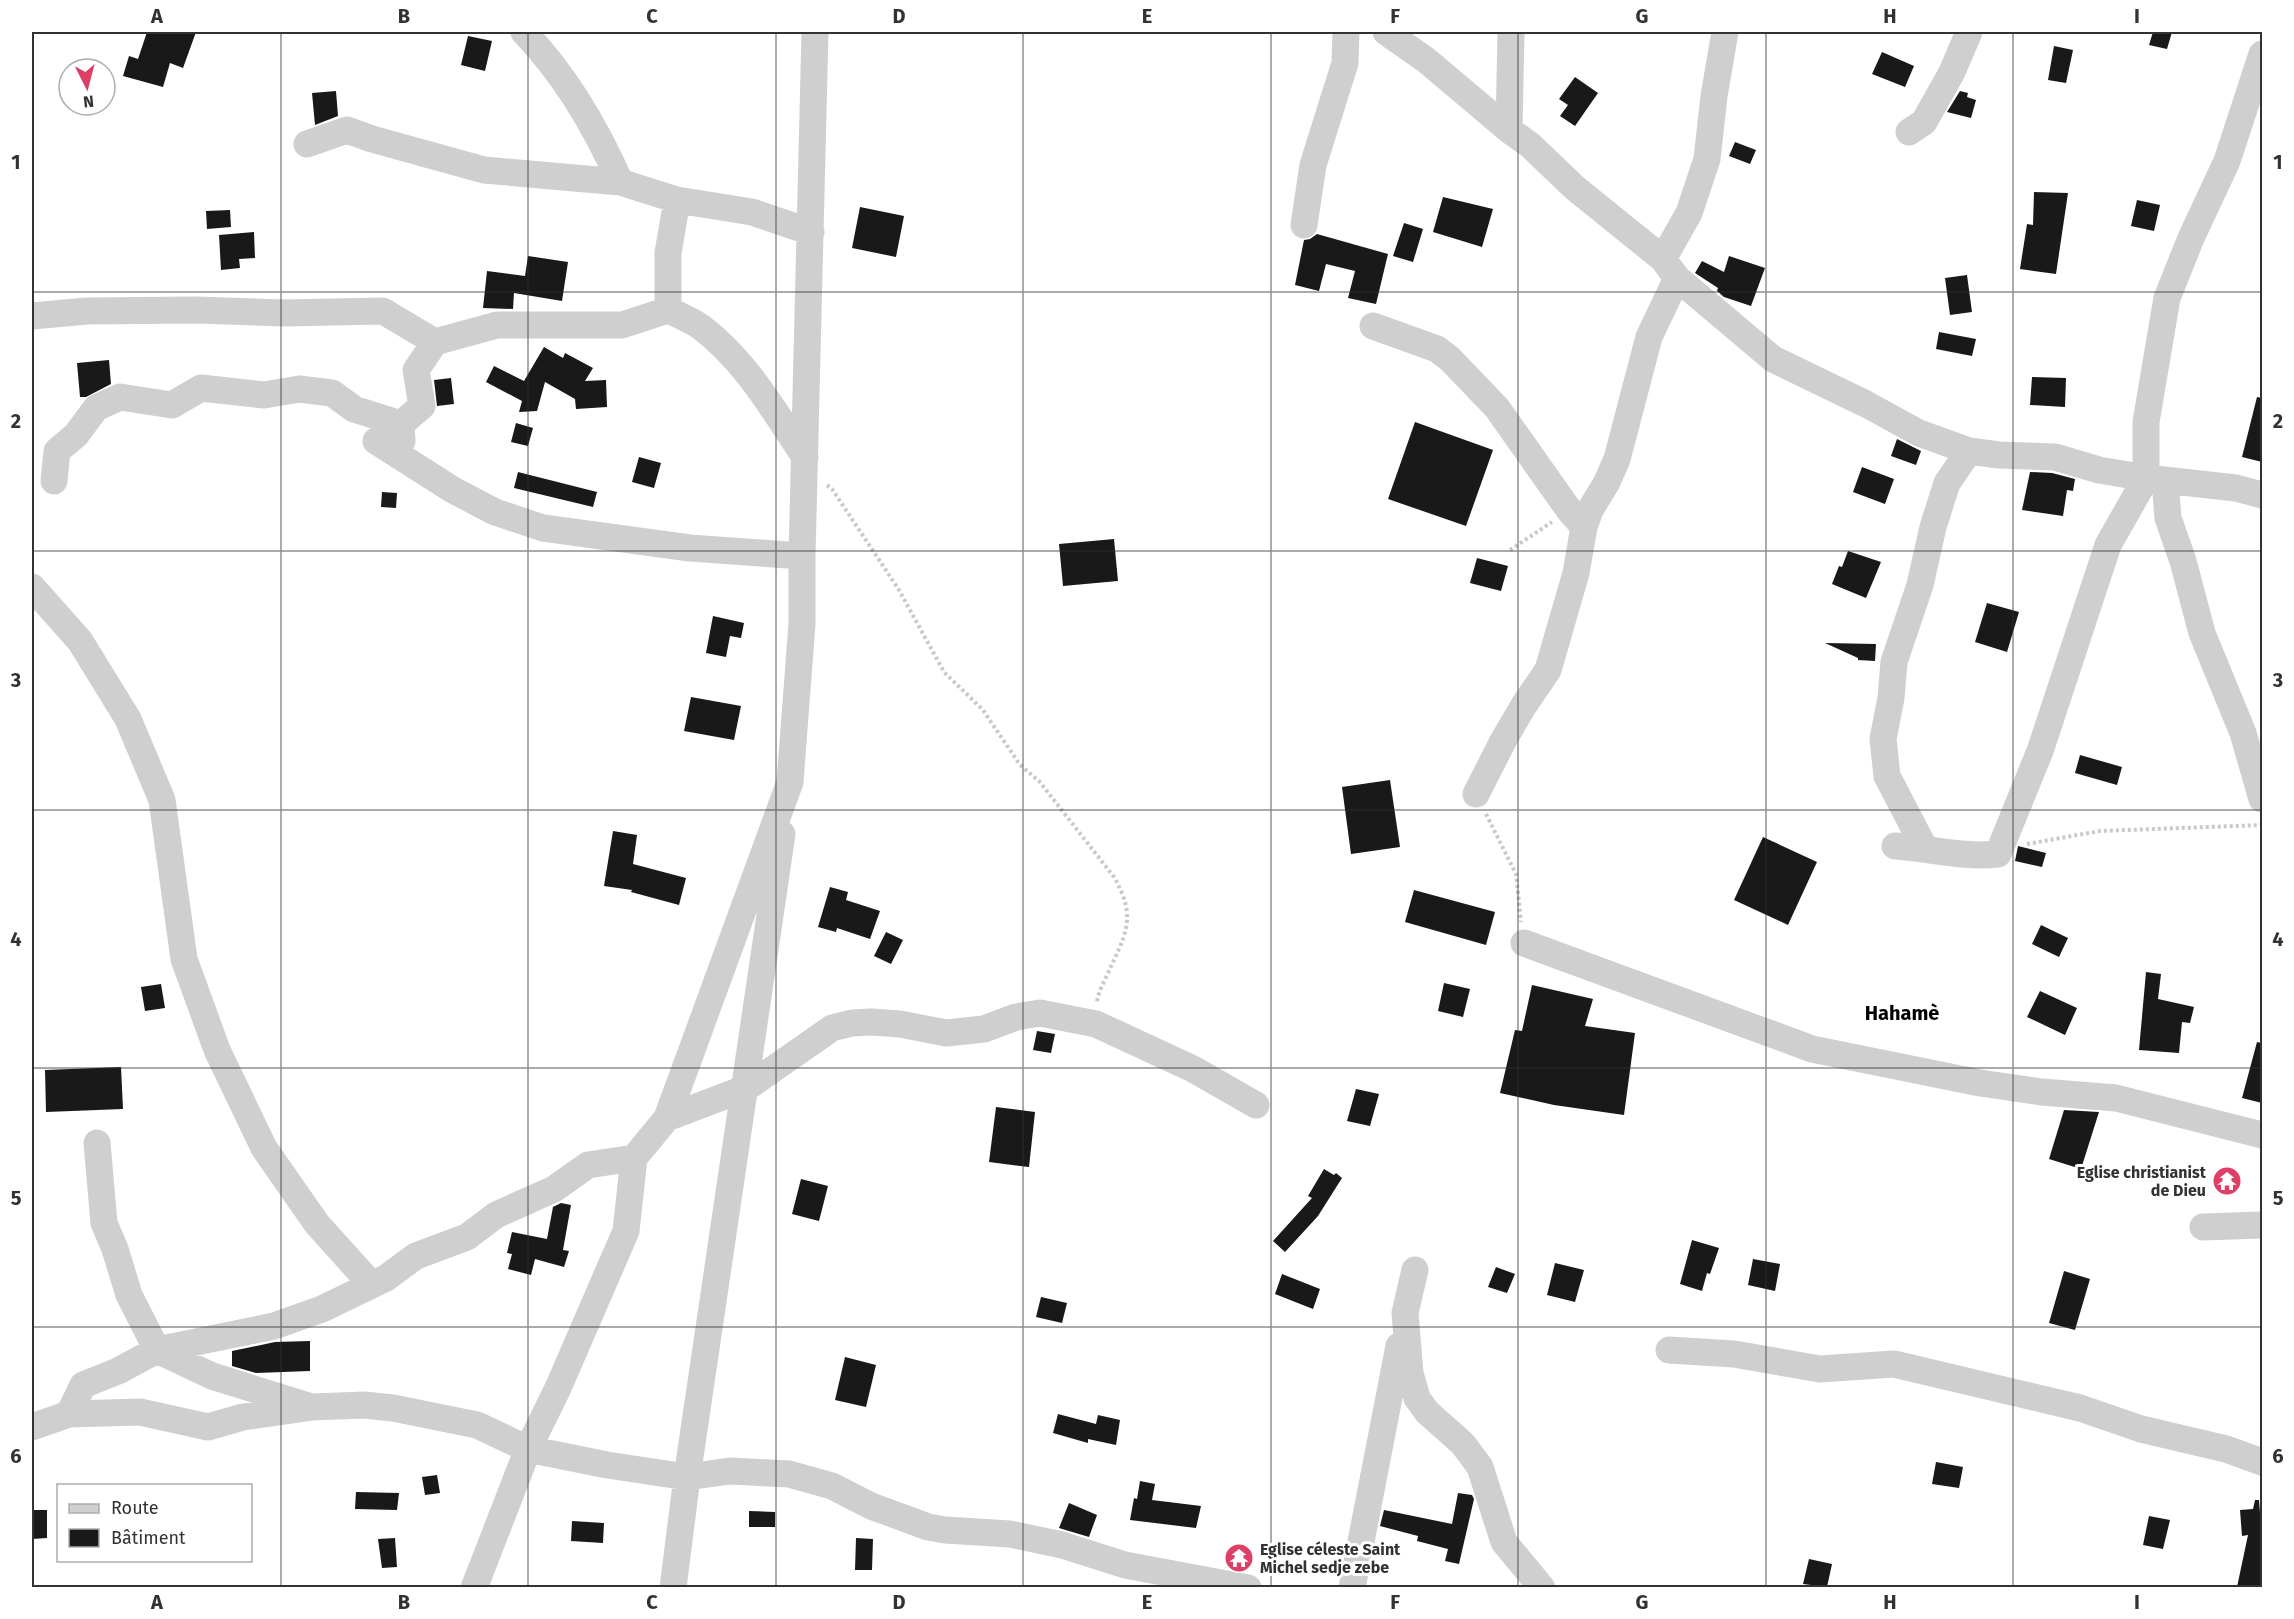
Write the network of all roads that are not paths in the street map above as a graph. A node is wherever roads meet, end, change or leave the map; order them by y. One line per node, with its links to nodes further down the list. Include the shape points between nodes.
1 (524, 32): 12 (street, via 574,94)
2 (815, 32): 15 (street)
3 (1346, 32): 14 (street, via 1345,63 1313,165)
4 (1386, 32): 9 (street, via 1426,60)
5 (1512, 32): 9 (street)
6 (1725, 32): 16 (street, via 1707,159)
7 (1969, 32): 10 (street, via 1924,122)
8 (2262, 54): 24 (street, via 2227,161 2167,298 2146,422)
9 (1509, 130): 16 (street)
10 (1909, 132)
11 (307, 144): 12 (street, via 347,130 484,170)
12 (620, 182): 13 (street)
13 (678, 200): 15 (street, via 752,212); 17 (street, via 668,253)
14 (1304, 225)
15 (811, 232): 23 (street)
16 (1670, 268): 22 (street, via 1773,359 1919,433); 27 (street, via 1617,459 1590,510)
17 (668, 310): 20 (street, via 622,325 497,325); 23 (street, via 699,325 741,365)
18 (32, 316): 20 (street, via 109,311 383,311)
19 (1372, 326): 27 (street, via 1437,349 1450,359 1497,408)
20 (435, 342): 25 (street, via 416,370 422,406 402,435 332,393 299,388 264,395 201,388 172,405 120,397 96,408 76,435 57,451)
21 (376, 441): 28 (street, via 495,512 543,528 690,548)
22 (1968, 451): 24 (street, via 2055,457); 34 (street, via 1947,483 1933,527 1920,585 1894,662 1883,739 1887,776)
23 (805, 463): 28 (street)
24 (2156, 480): 26 (street); 32 (street, via 2202,633 2242,733); 34 (street, via 2108,545 2040,752 1998,854 1981,856)
25 (54, 482)
26 (2262, 495)
27 (1577, 518): 31 (street, via 1576,573 1548,670 1503,741)
28 (802, 556): 30 (street, via 801,635)
29 (32, 587): 45 (street, via 80,641 128,719 162,800 184,959 217,1050 260,1138 317,1224)
30 (790, 782): 36 (street); 38 (street)
31 (1476, 794)
32 (2262, 799)
33 (1895, 846): 34 (street)
34 (1924, 848)
35 (1524, 943): 39 (street, via 1812,1049 1980,1083 2116,1098)
36 (746, 1088): 37 (street, via 832,1028 852,1023 900,1024 946,1033 984,1029 1040,1013 1096,1024 1193,1069); 38 (street); 54 (street)
37 (1256, 1105)
38 (667, 1118): 41 (street)
39 (2262, 1135)
40 (97, 1143): 47 (street, via 104,1224 116,1249 129,1295)
41 (634, 1158): 45 (street, via 588,1165 554,1189 496,1215 467,1237 416,1256); 52 (street, via 626,1231)
42 (2262, 1225): 43 (street)
43 (2203, 1227)
44 (1414, 1270): 46 (street)
45 (372, 1285): 47 (street, via 322,1310 274,1326)
46 (1405, 1313): 58 (street); 59 (street, via 1410,1373 1417,1398 1480,1467 1504,1542)
47 (157, 1350): 49 (street, via 212,1376); 50 (street, via 83,1385)
48 (1669, 1350): 53 (street, via 1734,1354 1820,1369 1894,1364 2080,1408)
49 (313, 1407): 50 (street, via 243,1417 208,1427 140,1412); 52 (street, via 364,1405 403,1410 477,1425)
50 (69, 1414): 51 (street)
51 (32, 1427)
52 (528, 1449): 54 (street); 55 (street)
53 (2262, 1462)
54 (687, 1477): 56 (street); 57 (street, via 730,1471 789,1474 832,1486 871,1506 928,1527 1010,1534 1125,1565)
55 (474, 1587)
56 (673, 1587)
57 (1248, 1587)
58 (1352, 1587)
59 (1542, 1587)

